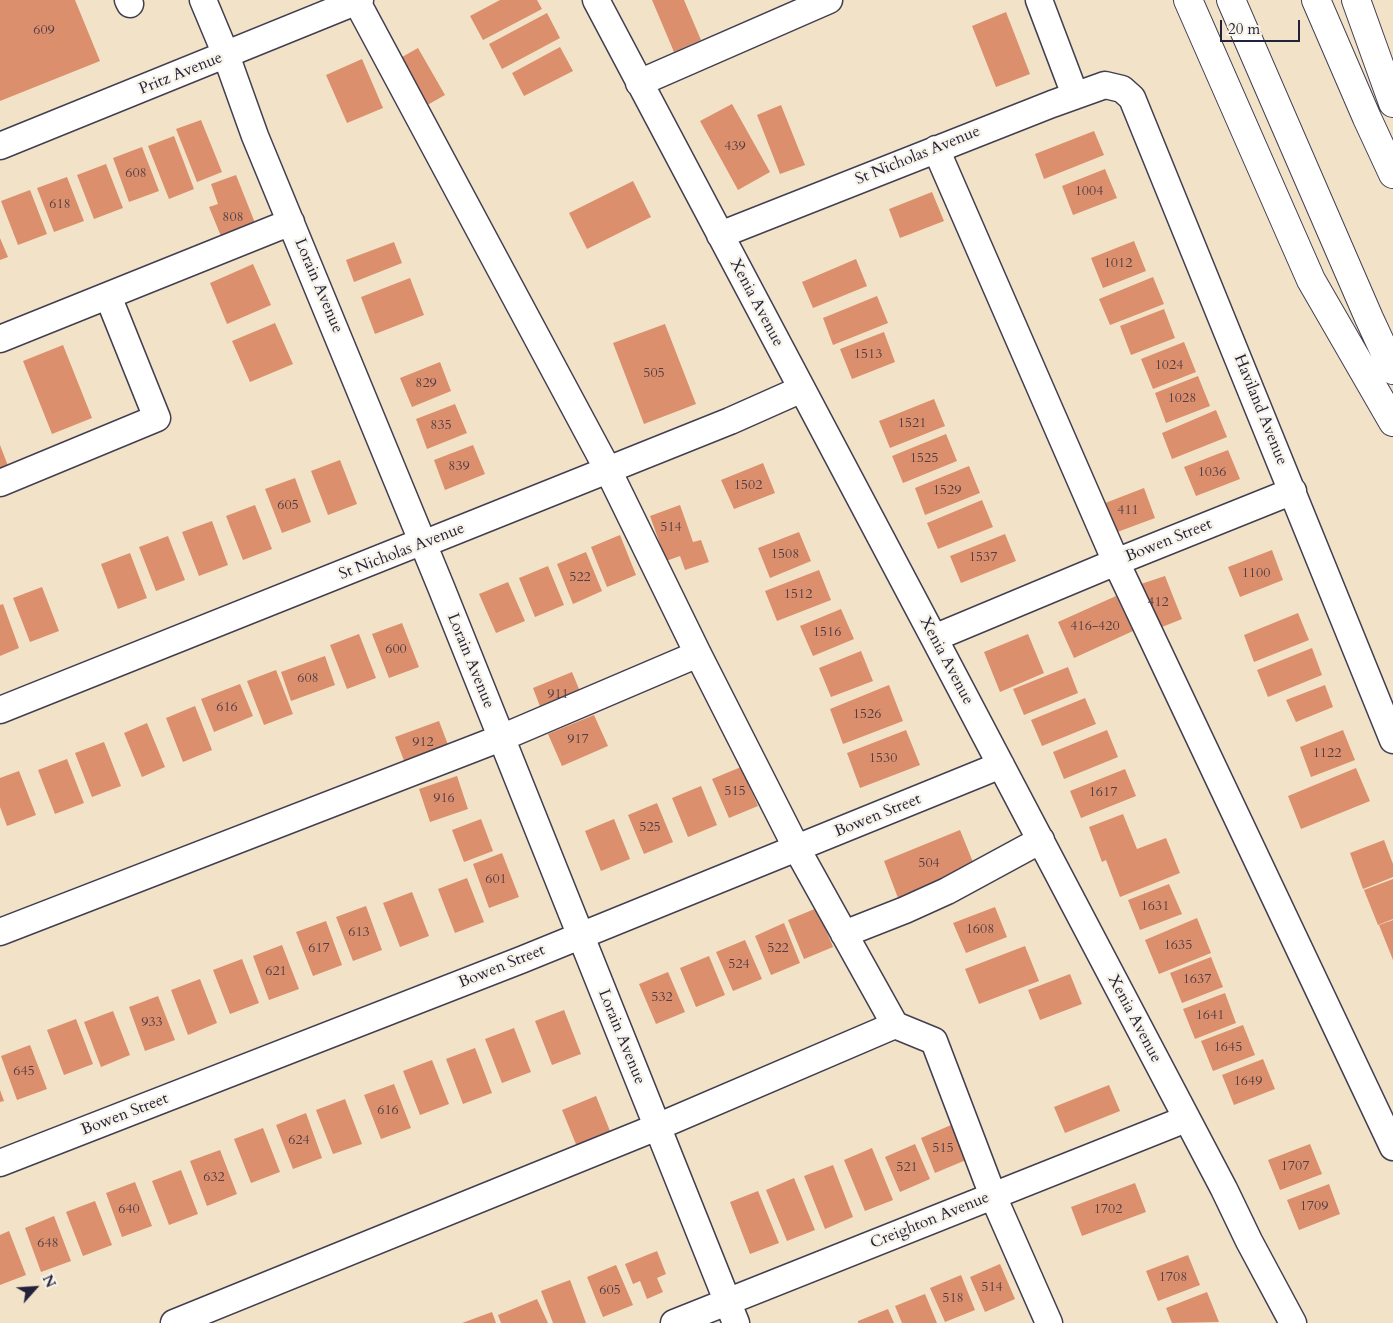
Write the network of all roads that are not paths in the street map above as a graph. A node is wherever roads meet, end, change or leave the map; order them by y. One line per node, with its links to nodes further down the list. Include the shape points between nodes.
1 (204, 0): 10 (street, Lorain Avenue)
2 (358, 0): 10 (street, Pritz Avenue); 25 (street)
3 (596, 0): 11 (street, Xenia Avenue)
4 (830, 0): 11 (street)
5 (1039, 0): 13 (street)
6 (1188, 0): 24 (highway, via 1311,280)
7 (1231, 0): 22 (highway)
8 (1316, 0): 17 (highway)
9 (1356, 0): 14 (highway)
10 (226, 56): 15 (street, Pritz Avenue); 18 (street, Lorain Avenue)
11 (639, 83): 19 (street, Xenia Avenue)
12 (1118, 87): 13 (street, St Nicholas Avenue, via 1105,85); 27 (street, Haviland Avenue, via 1132,98)
13 (1076, 95): 16 (street, St Nicholas Avenue)
14 (1393, 103)
15 (0, 146)
16 (936, 150): 19 (street, St Nicholas Avenue); 29 (street)
17 (1393, 174)
18 (291, 222): 20 (street); 28 (street, Lorain Avenue)
19 (720, 235): 23 (street, Xenia Avenue)
20 (108, 296): 21 (street); 26 (street, via 157,418)
21 (0, 339)
22 (1393, 370)
23 (802, 389): 25 (street, St Nicholas Avenue); 30 (street, Xenia Avenue)
24 (1393, 422)
25 (608, 470): 28 (street, St Nicholas Avenue); 31 (street)
26 (0, 483)
27 (1292, 491): 29 (street, Bowen Street); 34 (street, Haviland Avenue)
28 (423, 544): 32 (street, St Nicholas Avenue, via 413,545); 33 (street, Lorain Avenue)
29 (1116, 562): 30 (street, Bowen Street); 44 (street)
30 (934, 638): 35 (street, Xenia Avenue)
31 (698, 654): 33 (street); 37 (street)
32 (0, 710)
33 (501, 738): 38 (street); 40 (street, Lorain Avenue)
34 (1393, 740)
35 (1001, 765): 36 (street, Xenia Avenue); 37 (street, Bowen Street)
36 (1040, 840): 39 (street, via 947,891); 42 (street, Xenia Avenue)
37 (797, 849): 39 (street); 40 (street, Bowen Street)
38 (0, 932)
39 (844, 934): 41 (street)
40 (580, 935): 43 (street, Lorain Avenue); 45 (street, Bowen Street)
41 (895, 1026): 43 (street); 46 (street, via 934,1041)
42 (1186, 1119): 46 (street, Creighton Avenue); 51 (street, Xenia Avenue)
43 (657, 1127): 47 (street, Lorain Avenue); 48 (street)
44 (1393, 1148)
45 (0, 1163)
46 (994, 1196): 47 (street, Creighton Avenue); 50 (street)
47 (731, 1312): 49 (street, Creighton Avenue)
48 (174, 1323)
49 (674, 1323)
50 (1050, 1323)
51 (1293, 1323)

